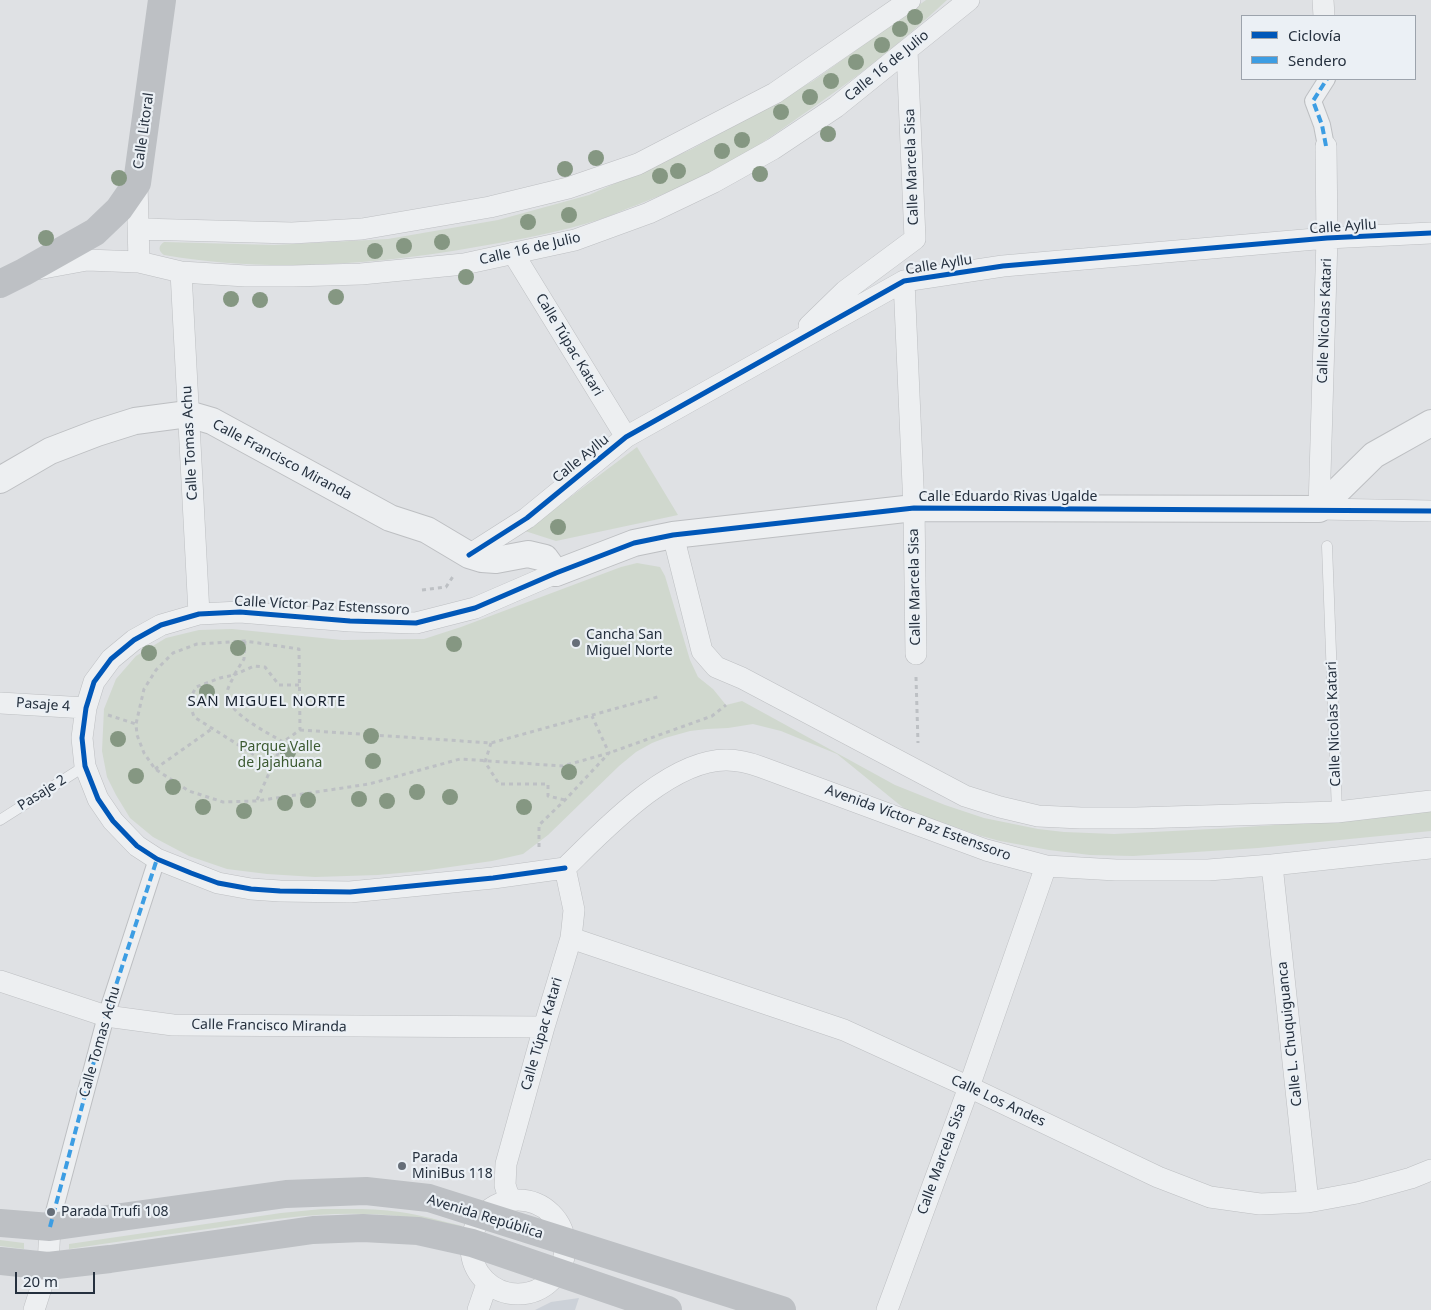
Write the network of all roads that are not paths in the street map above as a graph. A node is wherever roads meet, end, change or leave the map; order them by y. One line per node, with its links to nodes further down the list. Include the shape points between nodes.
1 (162, 0): 9 (main road, Calle Litoral)
2 (910, 0): 10 (street, via 775,93 638,164 568,188 490,207 362,229 292,233)
3 (969, 0): 6 (street, Calle 16 de Julio)
4 (1323, 0): 5 (street)
5 (1324, 15)
6 (907, 50): 13 (street, Calle 16 de Julio, via 836,107 714,182 649,213 575,240); 19 (street, Calle Marcela Sisa, via 914,239 845,291)
7 (1326, 80): 8 (street, Calle Nicolas Katari, via 1313,101)
8 (1326, 146): 12 (street, Calle Nicolas Katari)
9 (137, 183): 10 (street, Calle Litoral); 15 (main road, Calle 16 de Julio, via 119,209 95,232)
10 (138, 229): 14 (street, Calle Litoral)
11 (1431, 233): 12 (street, Calle Ayllu)
12 (1327, 238): 17 (street, Calle Ayllu, via 1003,266); 25 (street, Calle Nicolas Katari)
13 (513, 253): 16 (street, Calle 16 de Julio, via 464,264 361,274 246,276); 22 (street, Calle Túpac Katari)
14 (139, 262): 15 (street, Calle 16 de Julio, via 87,260); 16 (street, Calle 16 de Julio)
15 (24, 272): 18 (main road, Calle 16 de Julio)
16 (181, 272): 20 (street, Calle Tomas Achu)
17 (904, 281): 19 (street, Calle Ayllu); 24 (street, Calle Marcela Sisa)
18 (0, 284)
19 (789, 346): 22 (street, Calle Ayllu)
20 (188, 414): 23 (street, Calle Francisco Miranda, via 135,421 97,432 50,451); 29 (street, Calle Francisco Miranda, via 212,422 390,518 426,530); 31 (street, Calle Tomas Achu)
21 (1431, 423): 25 (street, via 1374,455)
22 (626, 437): 29 (street, Calle Ayllu, via 527,518)
23 (0, 480)
24 (914, 508): 25 (street, Calle Eduardo Rivas Ugalde); 27 (street, Calle Eduardo Rivas Ugalde); 32 (street, Calle Marcela Sisa)
25 (1319, 509): 26 (street)
26 (1431, 510)
27 (673, 536): 30 (street, Calle Eduardo Rivas Ugalde, via 634,543); 37 (street, via 702,651 716,667 964,796 1038,816 1081,818)
28 (1327, 546): 37 (lane, Calle Nicolas Katari)
29 (462, 564): 30 (street, Calle Francisco Miranda, via 528,554 545,558)
30 (556, 573): 31 (street, Calle Víctor Paz Estenssoro, via 475,608 416,623 240,612)
31 (199, 614): 34 (street, Calle Víctor Paz Estenssoro, via 161,624 111,659 94,682)
32 (916, 654)
33 (0, 703): 34 (street, Pasaje 4)
34 (86, 708): 35 (street, Calle Víctor Paz Estenssoro, via 82,738)
35 (85, 766): 38 (lane, Pasaje 2); 40 (street, Calle Víctor Paz Estenssoro, via 98,799 113,821 138,846)
36 (1431, 801): 37 (street)
37 (1337, 812)
38 (0, 820)
39 (1431, 848): 41 (street, Avenida Víctor Paz Estenssoro)
40 (157, 859): 43 (street, Calle Víctor Paz Estenssoro, via 218,883 280,892 350,892); 46 (street, Calle Tomas Achu)
41 (1272, 865): 42 (street, Avenida Víctor Paz Estenssoro, via 1199,870); 51 (street, Calle L. Chuquiguanca)
42 (1046, 866): 43 (street, Avenida Víctor Paz Estenssoro, via 986,850 756,765 727,760 690,768 658,784); 48 (street, Calle Marcela Sisa)
43 (565, 868): 44 (street, Calle Túpac Katari, via 574,910)
44 (571, 938): 47 (street, Calle Túpac Katari); 48 (street, Calle Los Andes, via 844,1030)
45 (0, 980): 46 (street, Calle Francisco Miranda)
46 (106, 1016): 47 (street, Calle Francisco Miranda, via 173,1024); 54 (street, Calle Tomas Achu)
47 (544, 1027): 50 (street, Calle Túpac Katari, via 506,1164 505,1185)
48 (969, 1087): 51 (street, Calle Los Andes, via 1158,1177 1210,1197 1260,1204); 66 (street, Calle Marcela Sisa)
49 (1431, 1170): 51 (street, Calle Los Andes, via 1358,1193)
50 (510, 1201): 52 (street, via 495,1206); 55 (street, via 525,1201 552,1214)
51 (1308, 1202)
52 (484, 1215): 54 (main road, Avenida República, via 429,1198 366,1191 286,1194); 55 (main road, Avenida República); 56 (street)
53 (0, 1223): 54 (main road, Avenida República)
54 (50, 1227): 58 (street)
55 (565, 1241): 59 (street); 65 (main road, Avenida República)
56 (472, 1243): 58 (main road, via 418,1231 313,1230); 59 (main road); 60 (street, via 477,1271)
57 (0, 1260): 58 (main road)
58 (48, 1266): 62 (street)
59 (558, 1273): 61 (street, via 540,1289); 64 (main road)
60 (487, 1284): 61 (street); 63 (street)
61 (512, 1302)
62 (34, 1310)
63 (478, 1310)
64 (668, 1310)
65 (782, 1310)
66 (887, 1310)

